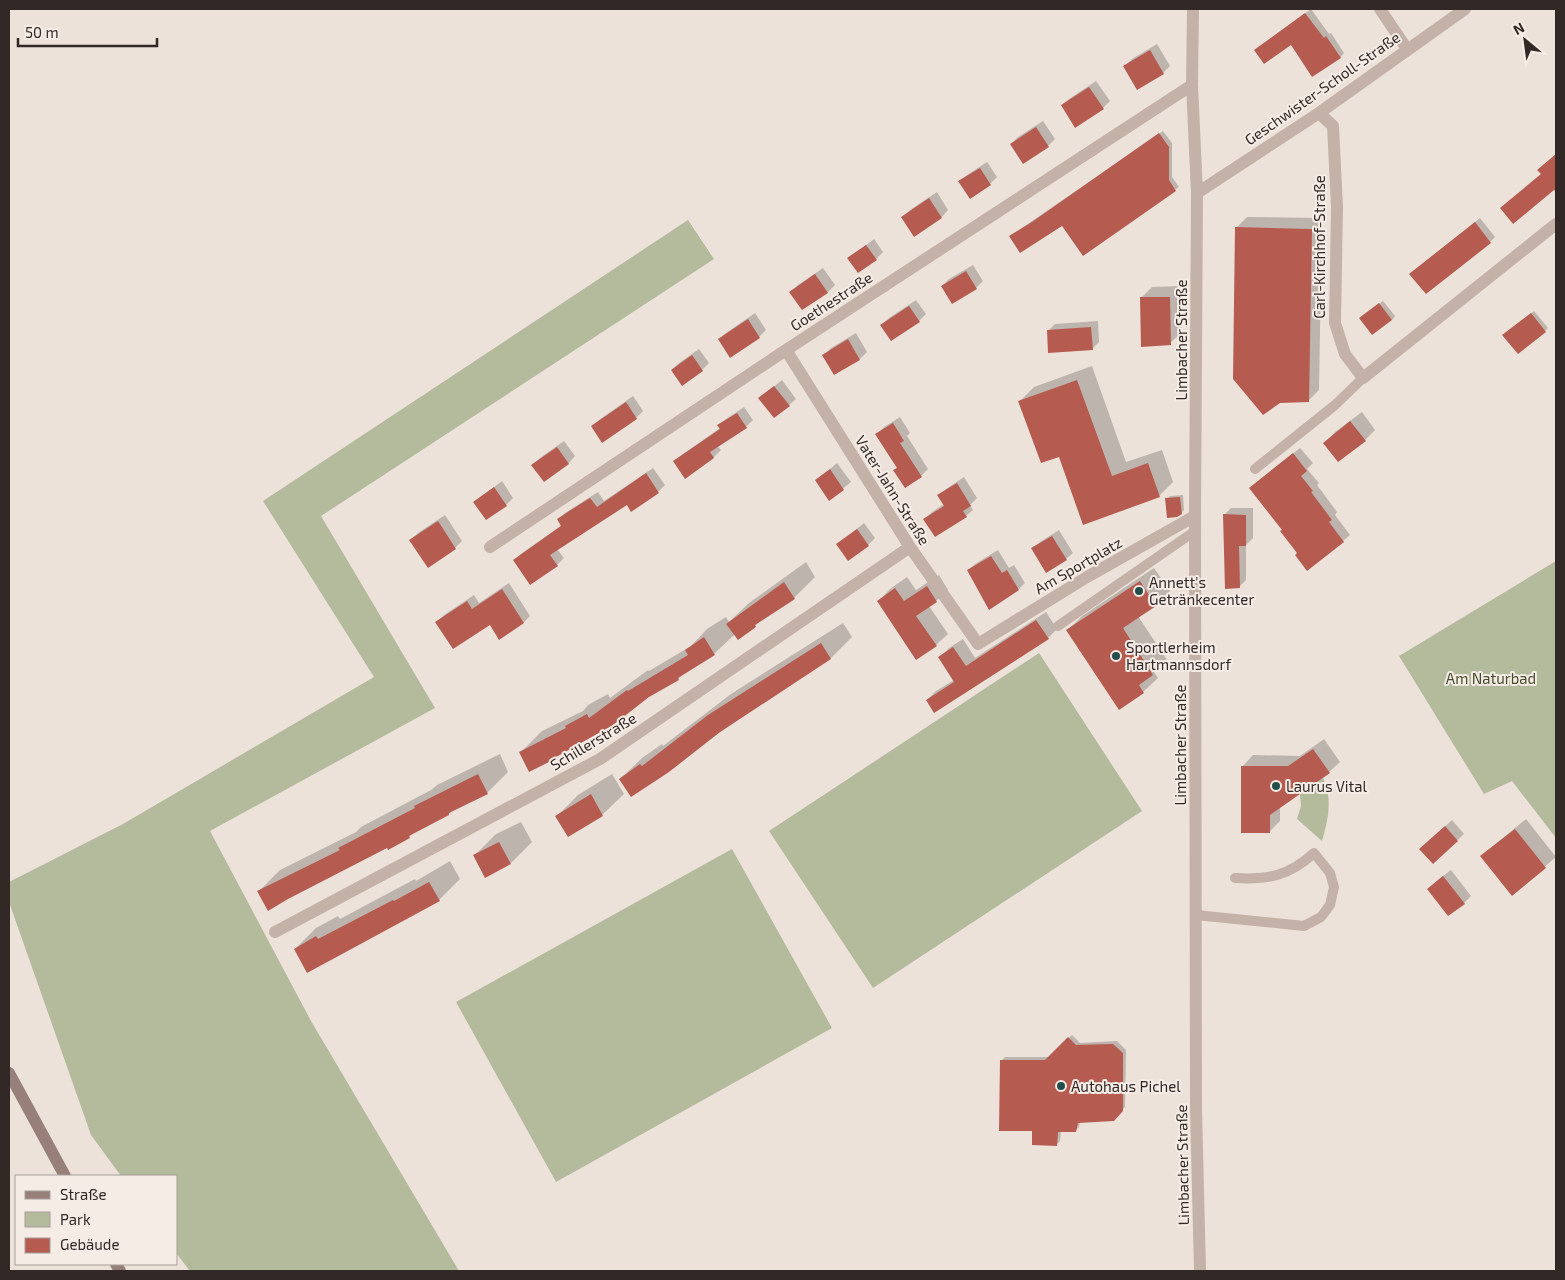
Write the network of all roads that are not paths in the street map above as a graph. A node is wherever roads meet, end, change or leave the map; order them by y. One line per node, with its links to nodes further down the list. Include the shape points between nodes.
1 (1193, 9): 5 (street, Limbacher Straße)
2 (1380, 9): 4 (street)
3 (1465, 9): 4 (street, Geschwister-Scholl-Straße)
4 (1407, 50): 6 (street, Geschwister-Scholl-Straße)
5 (1192, 85): 7 (street, Limbacher Straße); 9 (street, Goethestraße)
6 (1319, 113): 7 (street, Geschwister-Scholl-Straße); 10 (street, Carl-Kirchhof-Straße, via 1333,126 1337,207 1335,323 1345,354)
7 (1197, 193): 12 (street, Limbacher Straße)
8 (1556, 224): 10 (street)
9 (786, 350): 14 (street, Goethestraße); 15 (street, Vater-Jahn-Straße)
10 (1363, 378): 11 (lane, via 1335,405)
11 (1255, 469)
12 (1196, 516): 13 (street, Limbacher Straße); 17 (street, Am Sportplatz, via 1087,577)
13 (1196, 531): 16 (lane); 19 (street, Limbacher Straße)
14 (490, 547)
15 (910, 547): 17 (street, Vater-Jahn-Straße); 20 (street, Schillerstraße, via 600,759)
16 (1058, 626)
17 (978, 644)
18 (1235, 878): 19 (lane, via 1255,880 1280,876 1314,853 1330,873 1334,887 1330,905 1321,917 1304,926)
19 (1196, 915): 23 (street, Limbacher Straße)
20 (275, 932)
21 (9, 1073): 22 (main road)
22 (64, 1175)
23 (1200, 1271)

